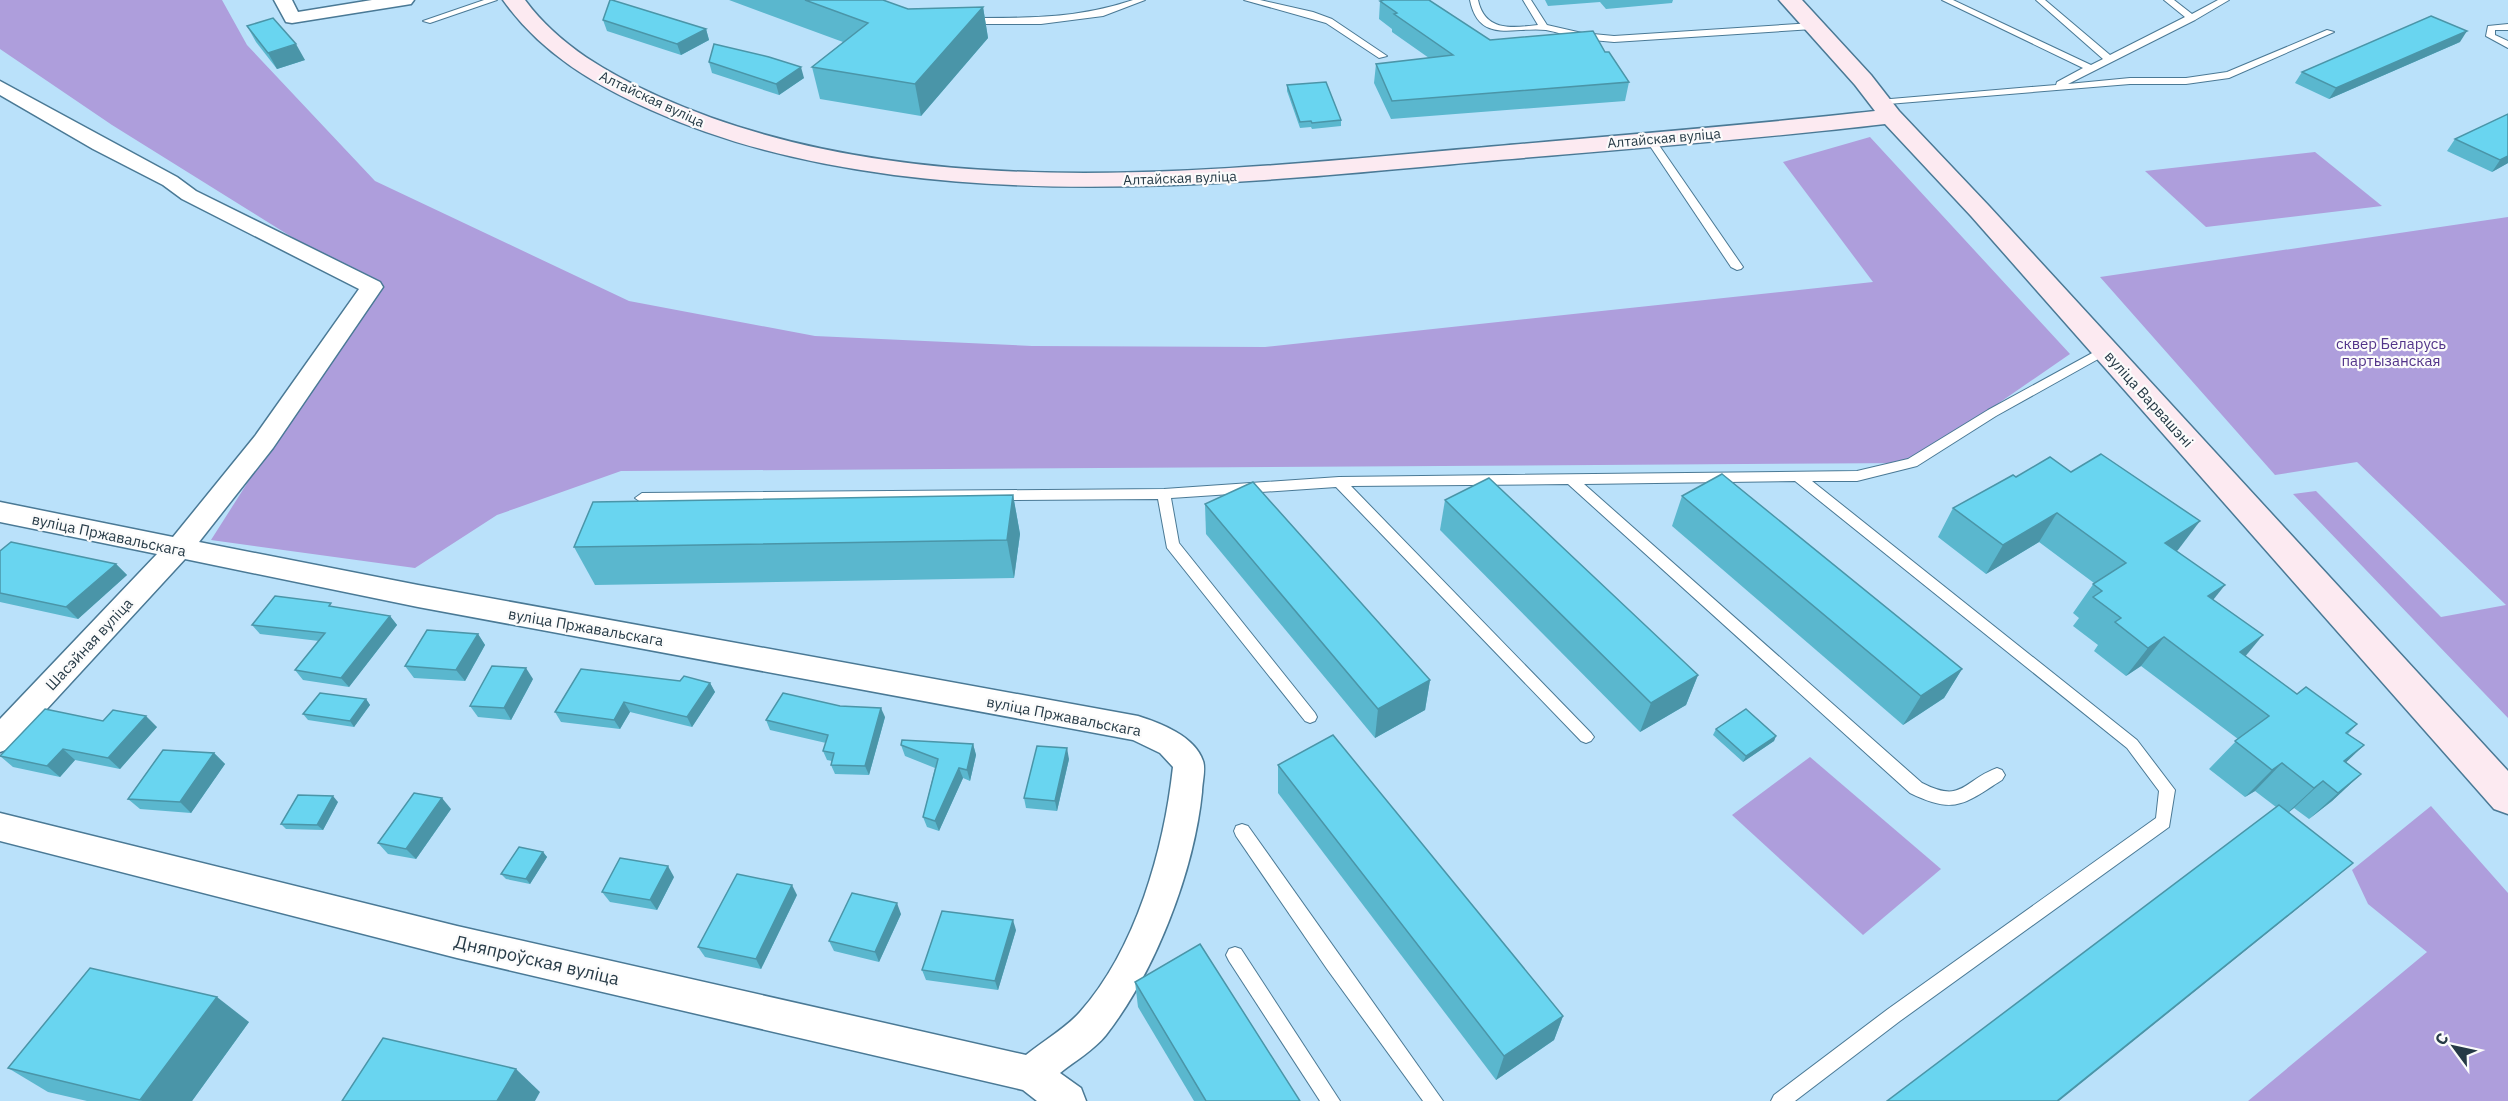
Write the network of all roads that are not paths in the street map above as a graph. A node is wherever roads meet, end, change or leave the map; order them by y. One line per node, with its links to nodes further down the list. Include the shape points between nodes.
1 (284, 0): 2 (street, via 291,18)
2 (405, 0)
3 (493, 0): 15 (lane)
4 (514, 0): 28 (main road, Алтайская вуліца, via 529,22 577,62 677,114 757,142 913,171 1089,182 1213,178)
5 (1141, 0): 16 (lane, via 1103,13 1041,21)
6 (1248, 0): 22 (lane, via 1329,21)
7 (1474, 0): 18 (lane, via 1478,15 1503,29)
8 (1527, 0): 18 (lane)
9 (1790, 0): 17 (main road, вуліца Варвашэні)
10 (1946, 0): 24 (lane)
11 (2040, 0): 23 (lane)
12 (2168, 0): 14 (lane)
13 (2225, 0): 14 (lane)
14 (2192, 18): 23 (lane)
15 (427, 21)
16 (957, 21)
17 (1813, 26): 18 (lane, via 1614,39); 27 (main road, вуліца Варвашэні)
18 (1544, 27)
19 (2508, 27): 21 (lane, via 2491,28 2489,32)
20 (2331, 32): 26 (lane, via 2229,75 2187,81)
21 (2508, 45)
22 (1382, 56)
23 (2109, 59): 24 (lane)
24 (2090, 68): 26 (lane)
25 (0, 87): 37 (street, Шасэйная вуліца, via 189,195 372,286 264,441)
26 (2052, 87): 27 (lane)
27 (1885, 109): 28 (main road, Алтайская вуліца); 30 (main road, вуліца Варвашэні)
28 (1651, 140): 29 (lane)
29 (1737, 267)
30 (2105, 350): 31 (lane, via 1912,463 1857,476); 42 (main road, вуліца Варвашэні)
31 (1798, 477): 32 (lane); 50 (lane, via 2132,744 2168,790 2163,822)
32 (1571, 479): 33 (lane); 41 (lane, via 1916,788 1934,798 1953,801)
33 (1339, 482): 34 (lane); 39 (lane)
34 (1164, 494): 35 (lane); 38 (lane, via 1172,544)
35 (642, 498)
36 (0, 512): 37 (street, вуліца Пржавальскага)
37 (178, 549): 40 (street, Шасэйная вуліца); 46 (street, вуліца Пржавальскага, via 1138,728 1171,744 1189,763 1184,810 1160,902 1127,973 1092,1025)
38 (1310, 717)
39 (1586, 737)
40 (0, 739)
41 (1997, 775)
42 (2508, 797)
43 (0, 827): 46 (street, Дняпроўская вуліца, via 457,942)
44 (1242, 831): 49 (lane)
45 (1236, 955): 48 (lane)
46 (1030, 1074): 47 (street, Дняпроўская вуліца)
47 (1068, 1101)
48 (1331, 1101)
49 (1434, 1101)
50 (1780, 1101)

